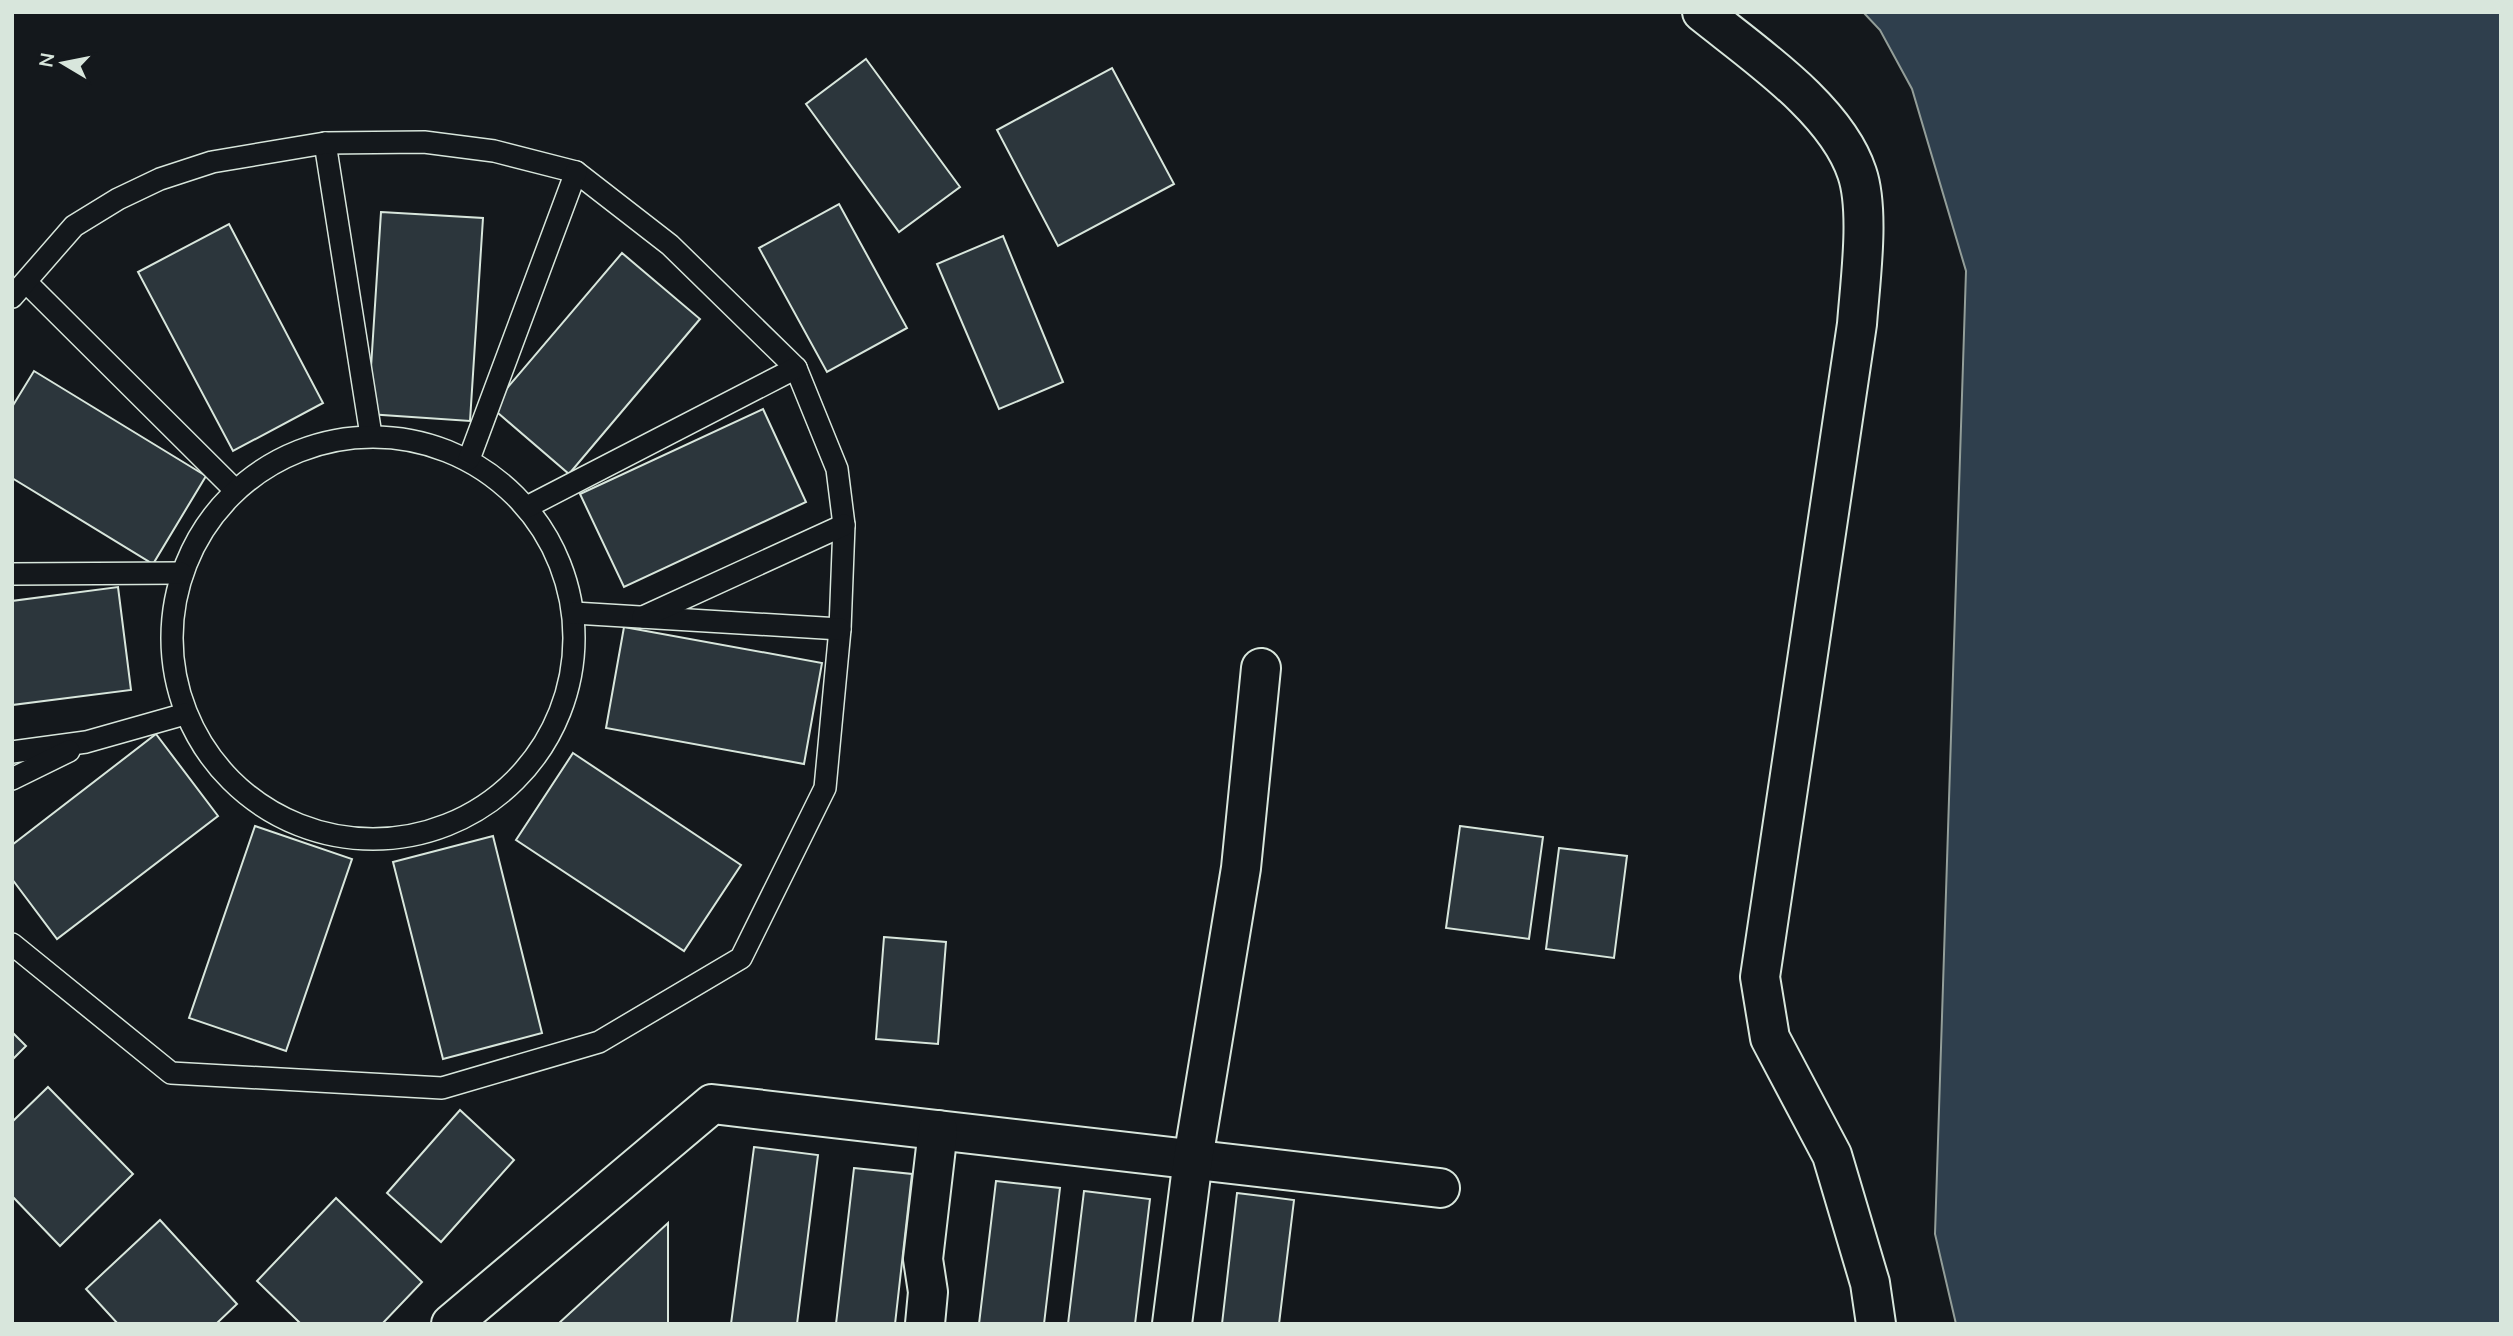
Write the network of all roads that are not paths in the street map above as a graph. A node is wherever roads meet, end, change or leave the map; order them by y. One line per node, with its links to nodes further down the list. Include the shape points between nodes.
1 (1702, 12): 28 (street, via 1787,82 1840,136 1858,175 1864,235 1857,324 1760,977 1770,1038 1832,1155 1870,1283)
2 (325, 143): 3 (lane, via 424,142 494,151); 4 (lane, via 212,162 150,184 74,226); 6 (lane)
3 (576, 172): 5 (lane, via 670,244); 7 (lane)
4 (19, 290): 8 (lane)
5 (796, 368): 9 (lane); 10 (lane, via 837,469)
6 (370, 435): 7 (lane, via 421,440); 8 (lane, via 297,449)
7 (469, 459): 9 (lane, via 501,480)
8 (235, 490): 12 (lane, via 203,528)
9 (527, 507): 13 (lane, via 559,556)
10 (844, 525): 14 (lane); 15 (lane)
11 (12, 573): 12 (lane)
12 (181, 573): 17 (lane, via 170,644)
13 (574, 613): 14 (lane); 17 (lane, via 569,686 540,752 489,804 424,835 351,841 281,819 224,776)
14 (638, 619): 15 (lane)
15 (840, 629): 21 (lane, via 825,788 741,958 600,1042 442,1087 171,1073)
16 (1261, 668): 23 (street, via 1241,868)
17 (186, 714): 18 (lane)
18 (86, 742): 19 (lane); 20 (lane)
19 (12, 752)
20 (12, 779)
21 (12, 944)
22 (938, 1130): 23 (street); 25 (street, via 712,1104); 26 (street, via 923,1259 928,1292)
23 (1194, 1159): 24 (street); 27 (street)
24 (1440, 1188)
25 (451, 1324)
26 (925, 1324)
27 (1172, 1324)
28 (1876, 1324)

